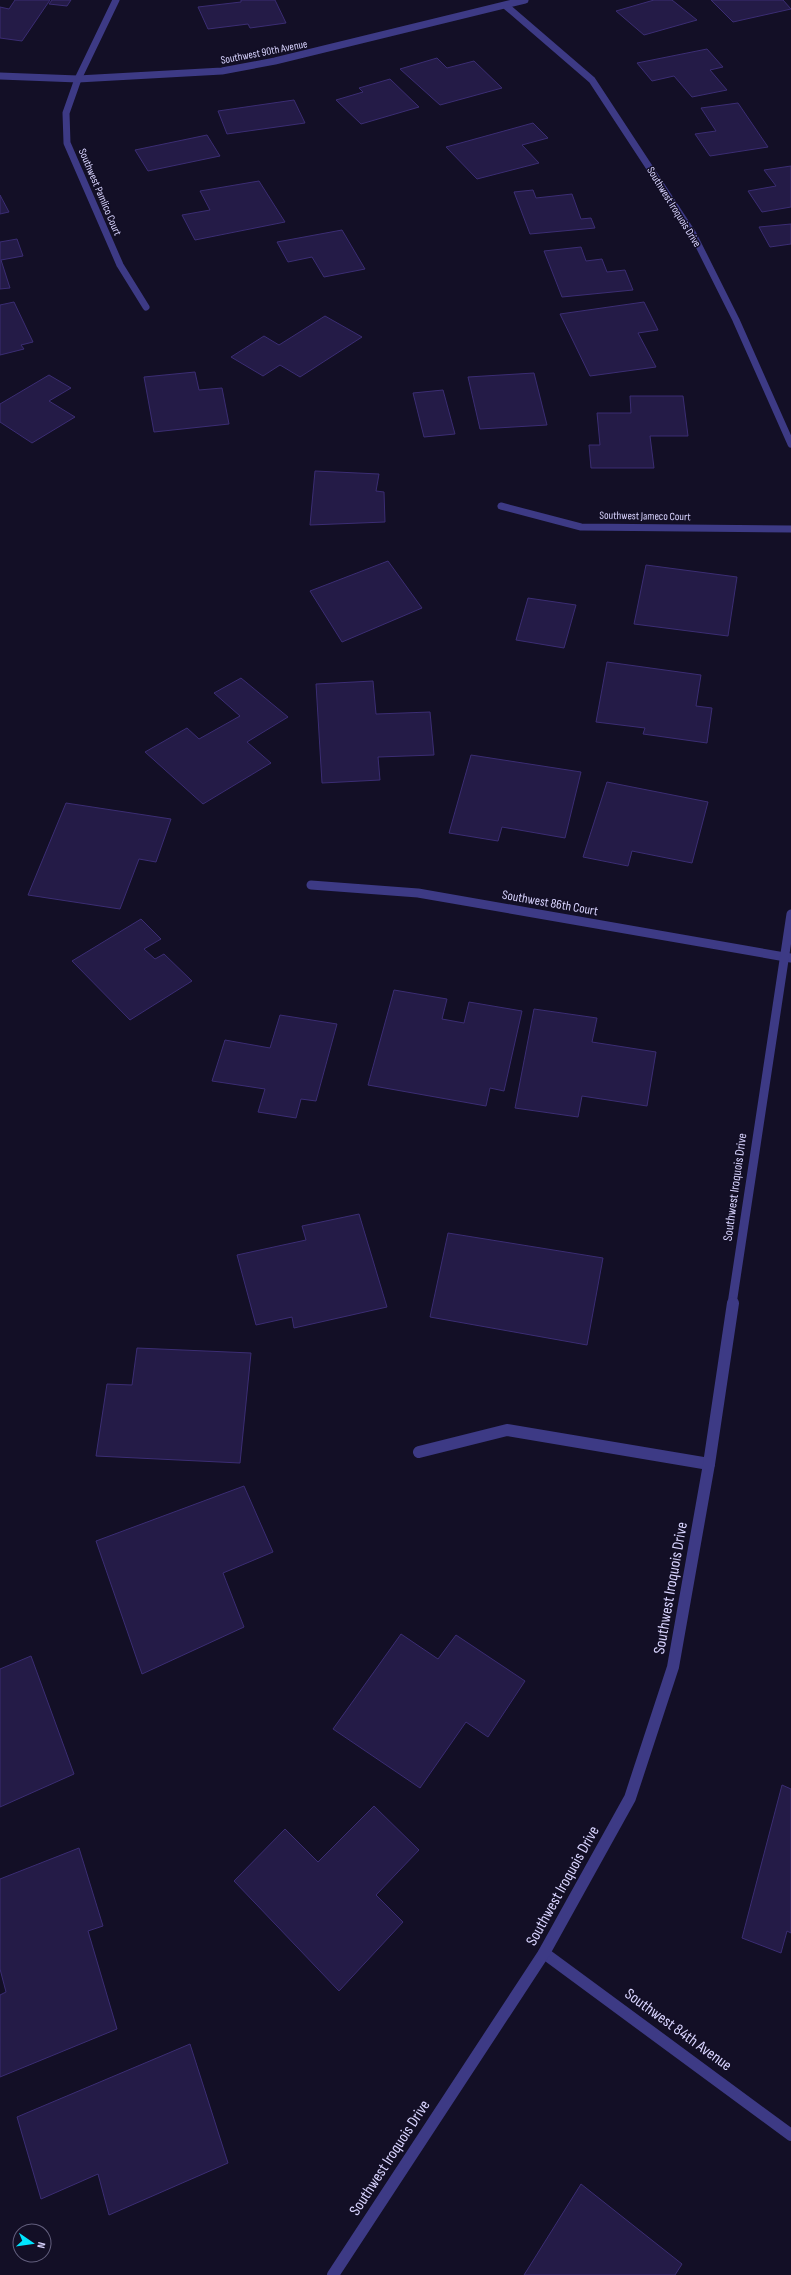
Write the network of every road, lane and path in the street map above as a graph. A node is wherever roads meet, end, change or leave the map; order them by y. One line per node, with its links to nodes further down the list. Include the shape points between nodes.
1 (116, 0): 5 (street, Southwest Pamlico Court)
2 (525, 0): 3 (street, Southwest 90th Avenue)
3 (506, 6): 5 (street, Southwest 90th Avenue, via 275,61 222,71); 7 (street, Southwest Iroquois Drive, via 592,80 693,234 736,320)
4 (0, 76): 5 (street, Southwest 90th Avenue)
5 (78, 79): 6 (street, Southwest Pamlico Court, via 66,113 67,143 120,265)
6 (146, 307)
7 (791, 444)
8 (501, 506): 9 (street, Southwest Jameco Court, via 581,527)
9 (791, 529)
10 (311, 885): 12 (street, Southwest 86th Court, via 418,894)
11 (791, 914): 12 (street, Southwest Iroquois Drive)
12 (787, 958): 14 (street, Southwest Iroquois Drive)
13 (419, 1452): 14 (street, via 508,1430)
14 (709, 1464): 15 (street, Southwest Iroquois Drive, via 674,1667 630,1798)
15 (544, 1953): 16 (street, Southwest 84th Avenue); 17 (street, Southwest Iroquois Drive)
16 (791, 2135)
17 (333, 2275)

